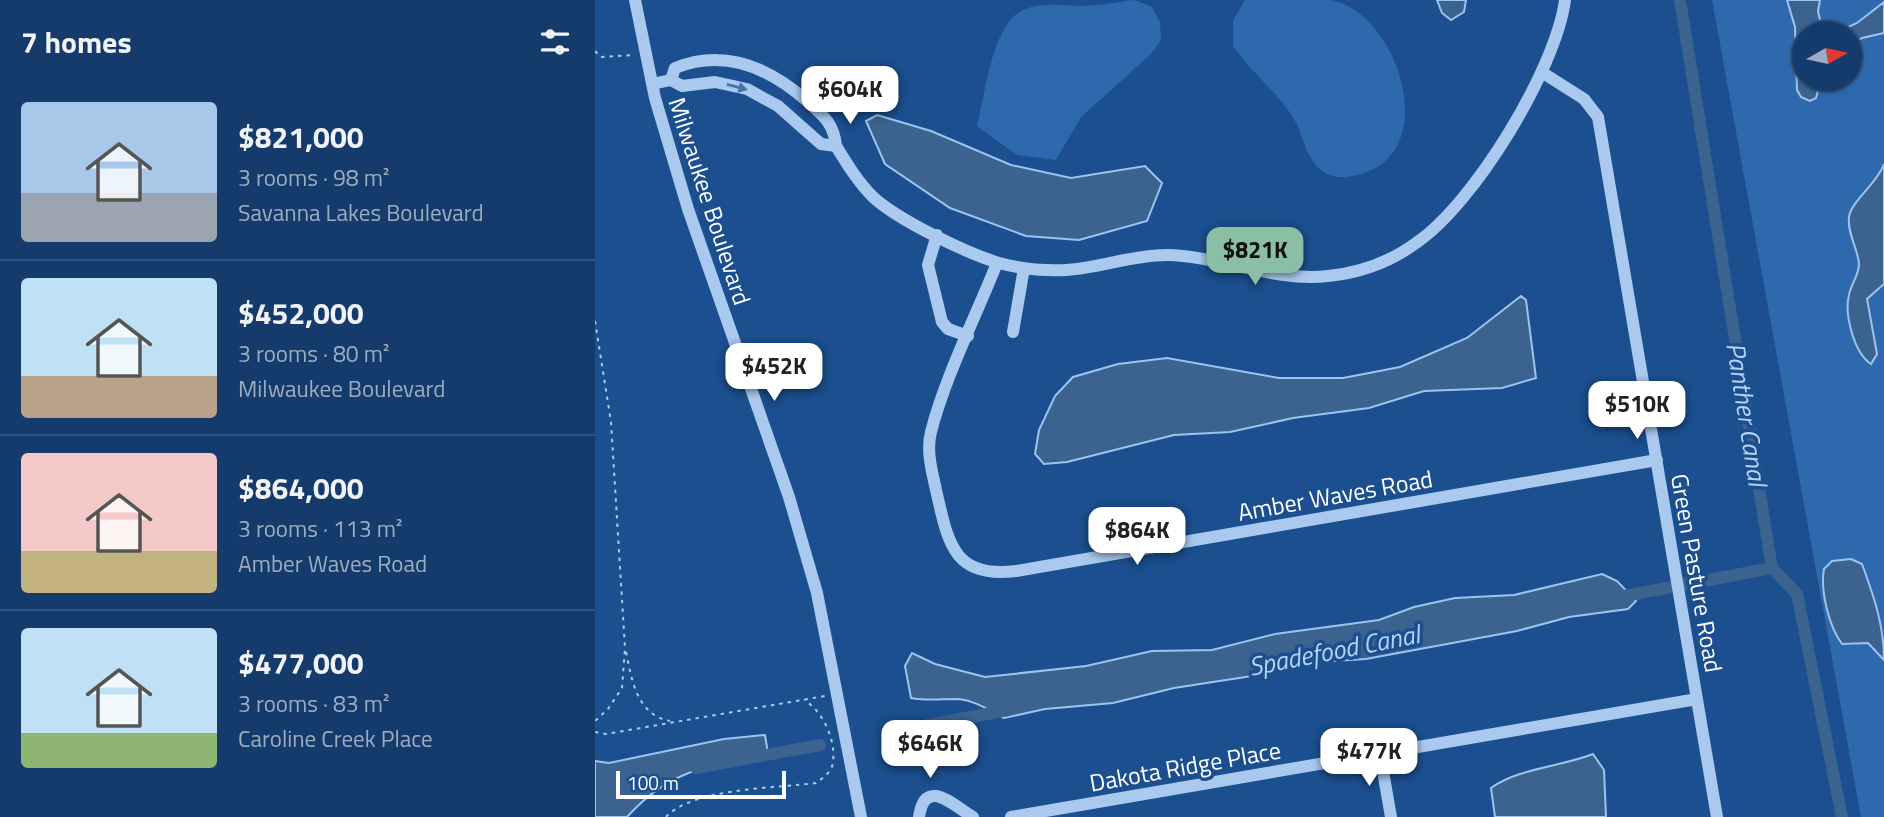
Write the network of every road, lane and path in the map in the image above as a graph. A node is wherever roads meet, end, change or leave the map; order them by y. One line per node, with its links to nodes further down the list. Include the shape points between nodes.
1 (635, 0): 4 (street, Milwaukee Boulevard)
2 (1565, 0): 7 (street)
3 (595, 51): 5 (path)
4 (646, 54): 5 (path); 9 (street, Milwaukee Boulevard)
5 (601, 57): 6 (path)
6 (595, 62)
7 (1543, 73): 15 (street, via 1496,150 1451,210 1416,243 1374,266 1301,277 1166,255 1069,270); 19 (street, Green Pasture Road, via 1584,99 1598,117)
8 (671, 80): 9 (street); 10 (street, via 675,68 719,59 756,68); 11 (street, one-way to 11, via 682,86 703,82 747,89)
9 (652, 84): 21 (street, Milwaukee Boulevard, via 688,209 789,497 817,593)
10 (793, 89): 11 (street); 12 (street, via 827,119)
11 (778, 106): 12 (street, via 821,144)
12 (836, 146): 13 (street, via 876,199)
13 (937, 235): 14 (street); 18 (street, via 928,265 942,322)
14 (997, 263): 15 (street); 18 (street, Amber Waves Road)
15 (1024, 268): 17 (street)
16 (595, 321): 20 (path, via 611,422)
17 (1013, 332)
18 (968, 336): 19 (street, Amber Waves Road, via 936,416 929,451 947,539 968,565 993,574)
19 (1657, 460): 22 (street, Green Pasture Road)
20 (625, 648): 24 (path, via 622,688); 25 (path, via 642,705 659,719)
21 (837, 694): 23 (path); 29 (street, Milwaukee Boulevard)
22 (1697, 699): 27 (street, Dakota Ridge Place); 34 (street, Green Pasture Road)
23 (804, 700): 25 (path); 28 (path, via 825,719 833,761 828,774 816,782 697,798 676,806)
24 (595, 721)
25 (672, 722): 26 (path)
26 (595, 732)
27 (1380, 754): 32 (street, Dakota Ridge Place); 33 (street)
28 (667, 817)
29 (861, 817)
30 (919, 817): 31 (street, via 922,804 938,796)
31 (973, 817)
32 (1011, 817)
33 (1391, 817)
34 (1717, 817)

